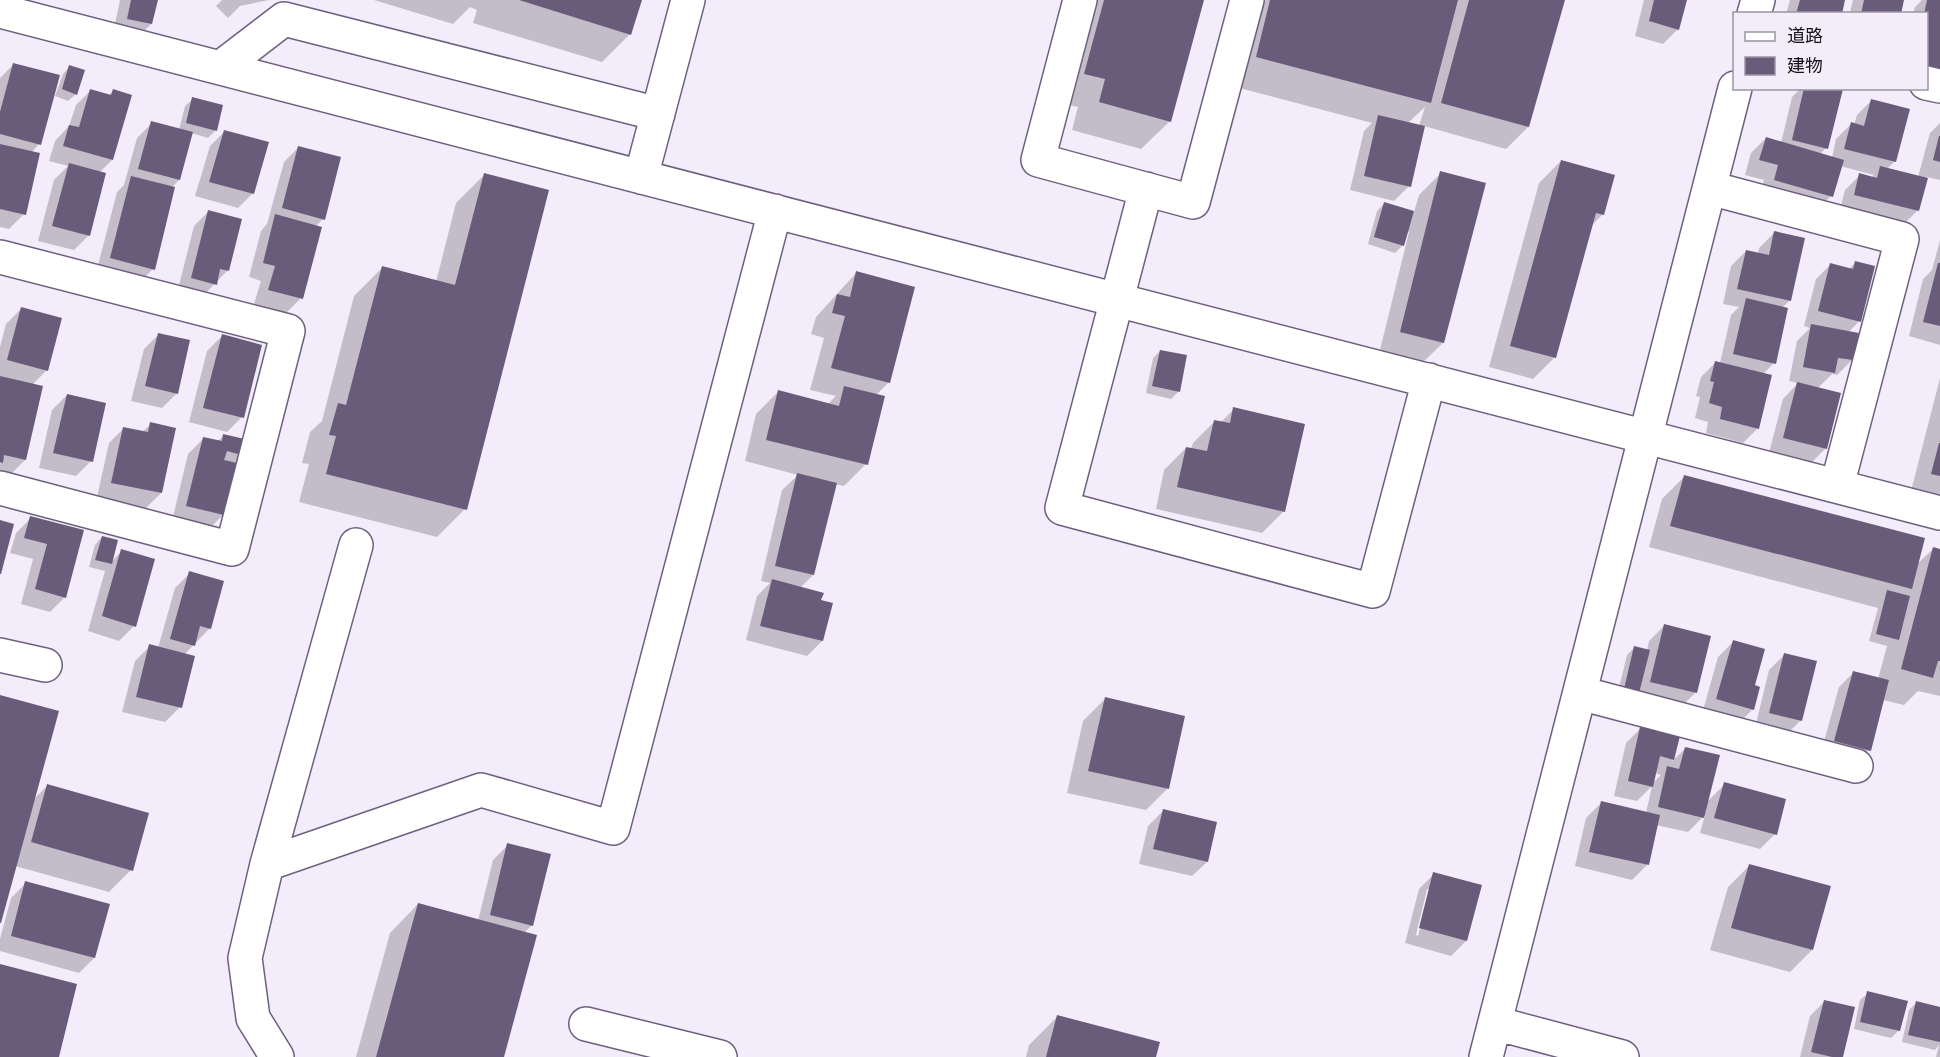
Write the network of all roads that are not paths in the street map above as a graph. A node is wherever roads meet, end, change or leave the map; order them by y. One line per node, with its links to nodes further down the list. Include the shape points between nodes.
1 (688, 0): 7 (street)
2 (1080, 0): 10 (street, via 1038,160)
3 (1246, 0): 10 (street, via 1193,202)
4 (0, 11): 5 (street)
5 (220, 68): 7 (street, via 284,20); 8 (street)
6 (1734, 90): 9 (street)
7 (658, 114): 8 (street)
8 (641, 177): 11 (street)
9 (1710, 188): 15 (street); 16 (street, via 1902,239)
10 (1146, 189): 13 (street)
11 (775, 211): 13 (street); 24 (street, via 613,828 481,790)
12 (0, 257): 17 (street, via 288,331 232,549)
13 (1117, 300): 14 (street); 14 (street, via 1062,508 1373,591)
14 (1429, 380): 15 (street)
15 (1646, 437): 16 (street); 22 (street)
16 (1836, 486): 18 (street)
17 (0, 488)
18 (1940, 513)
19 (356, 545): 24 (street)
20 (0, 655): 21 (street)
21 (45, 665)
22 (1580, 693): 23 (street); 25 (street)
23 (1856, 766)
24 (267, 864): 27 (street, via 245,958 253,1018)
25 (1494, 1023): 29 (street); 30 (street)
26 (586, 1024): 28 (street)
27 (277, 1057)
28 (720, 1057)
29 (1486, 1057)
30 (1622, 1057)

